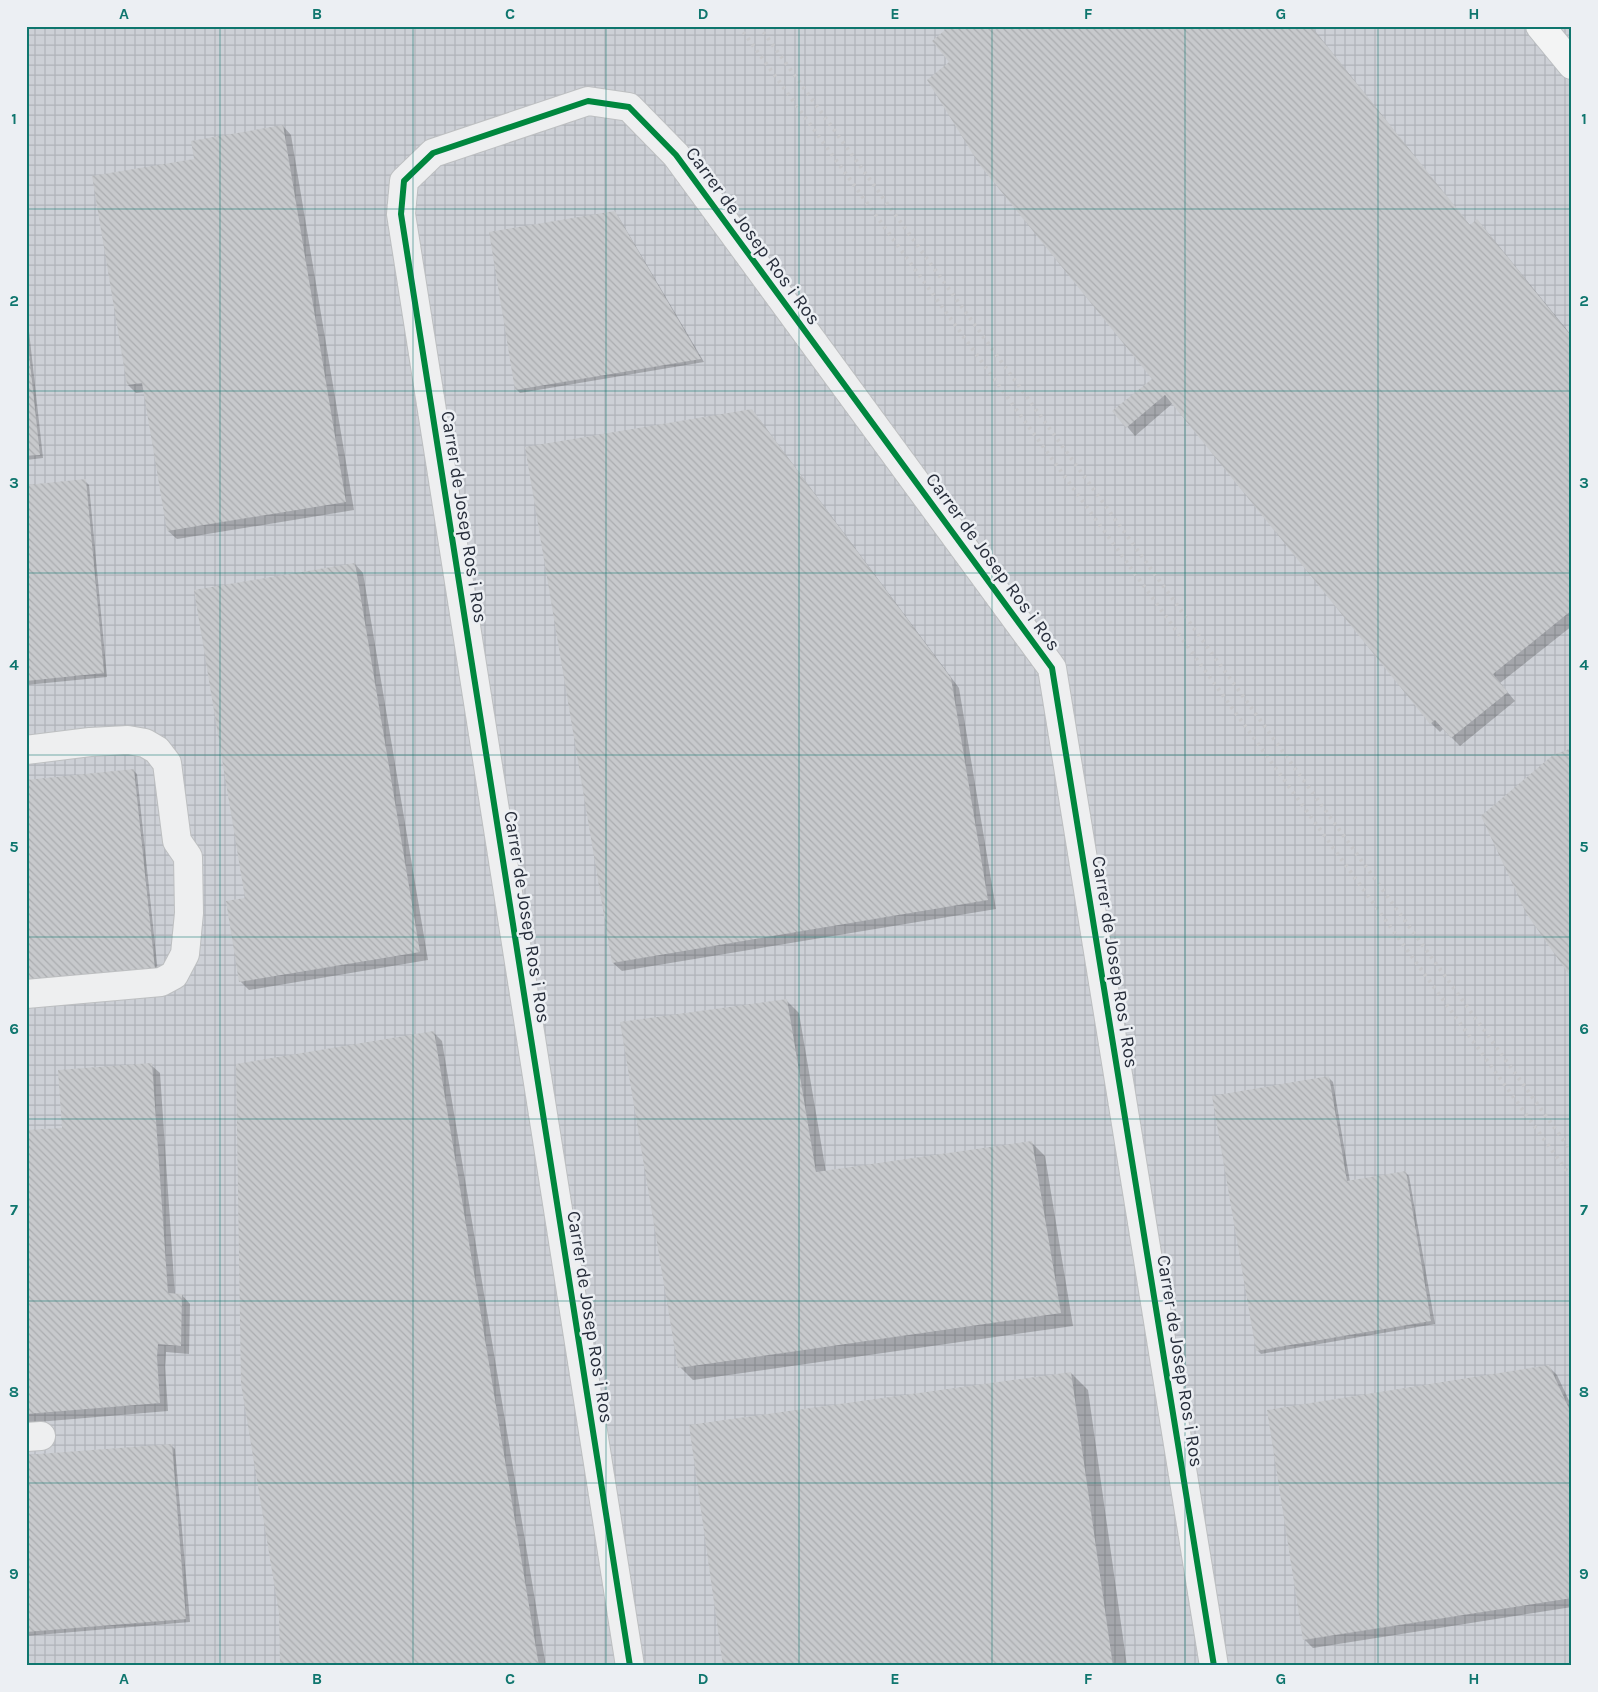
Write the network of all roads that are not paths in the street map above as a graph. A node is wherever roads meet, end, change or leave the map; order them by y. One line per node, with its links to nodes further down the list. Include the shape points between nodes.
1 (1540, 26): 2 (main road)
2 (1572, 65)
3 (26, 750): 4 (street, via 128,740 145,743 157,750 167,763 177,841 188,857 189,913 185,954 174,975 161,982)
4 (26, 994)
5 (630, 1666): 6 (street, Carrer de Josep Ros i Ros, via 401,214 404,181 434,153 588,101 629,107 676,155 1052,668)
6 (1214, 1666)

